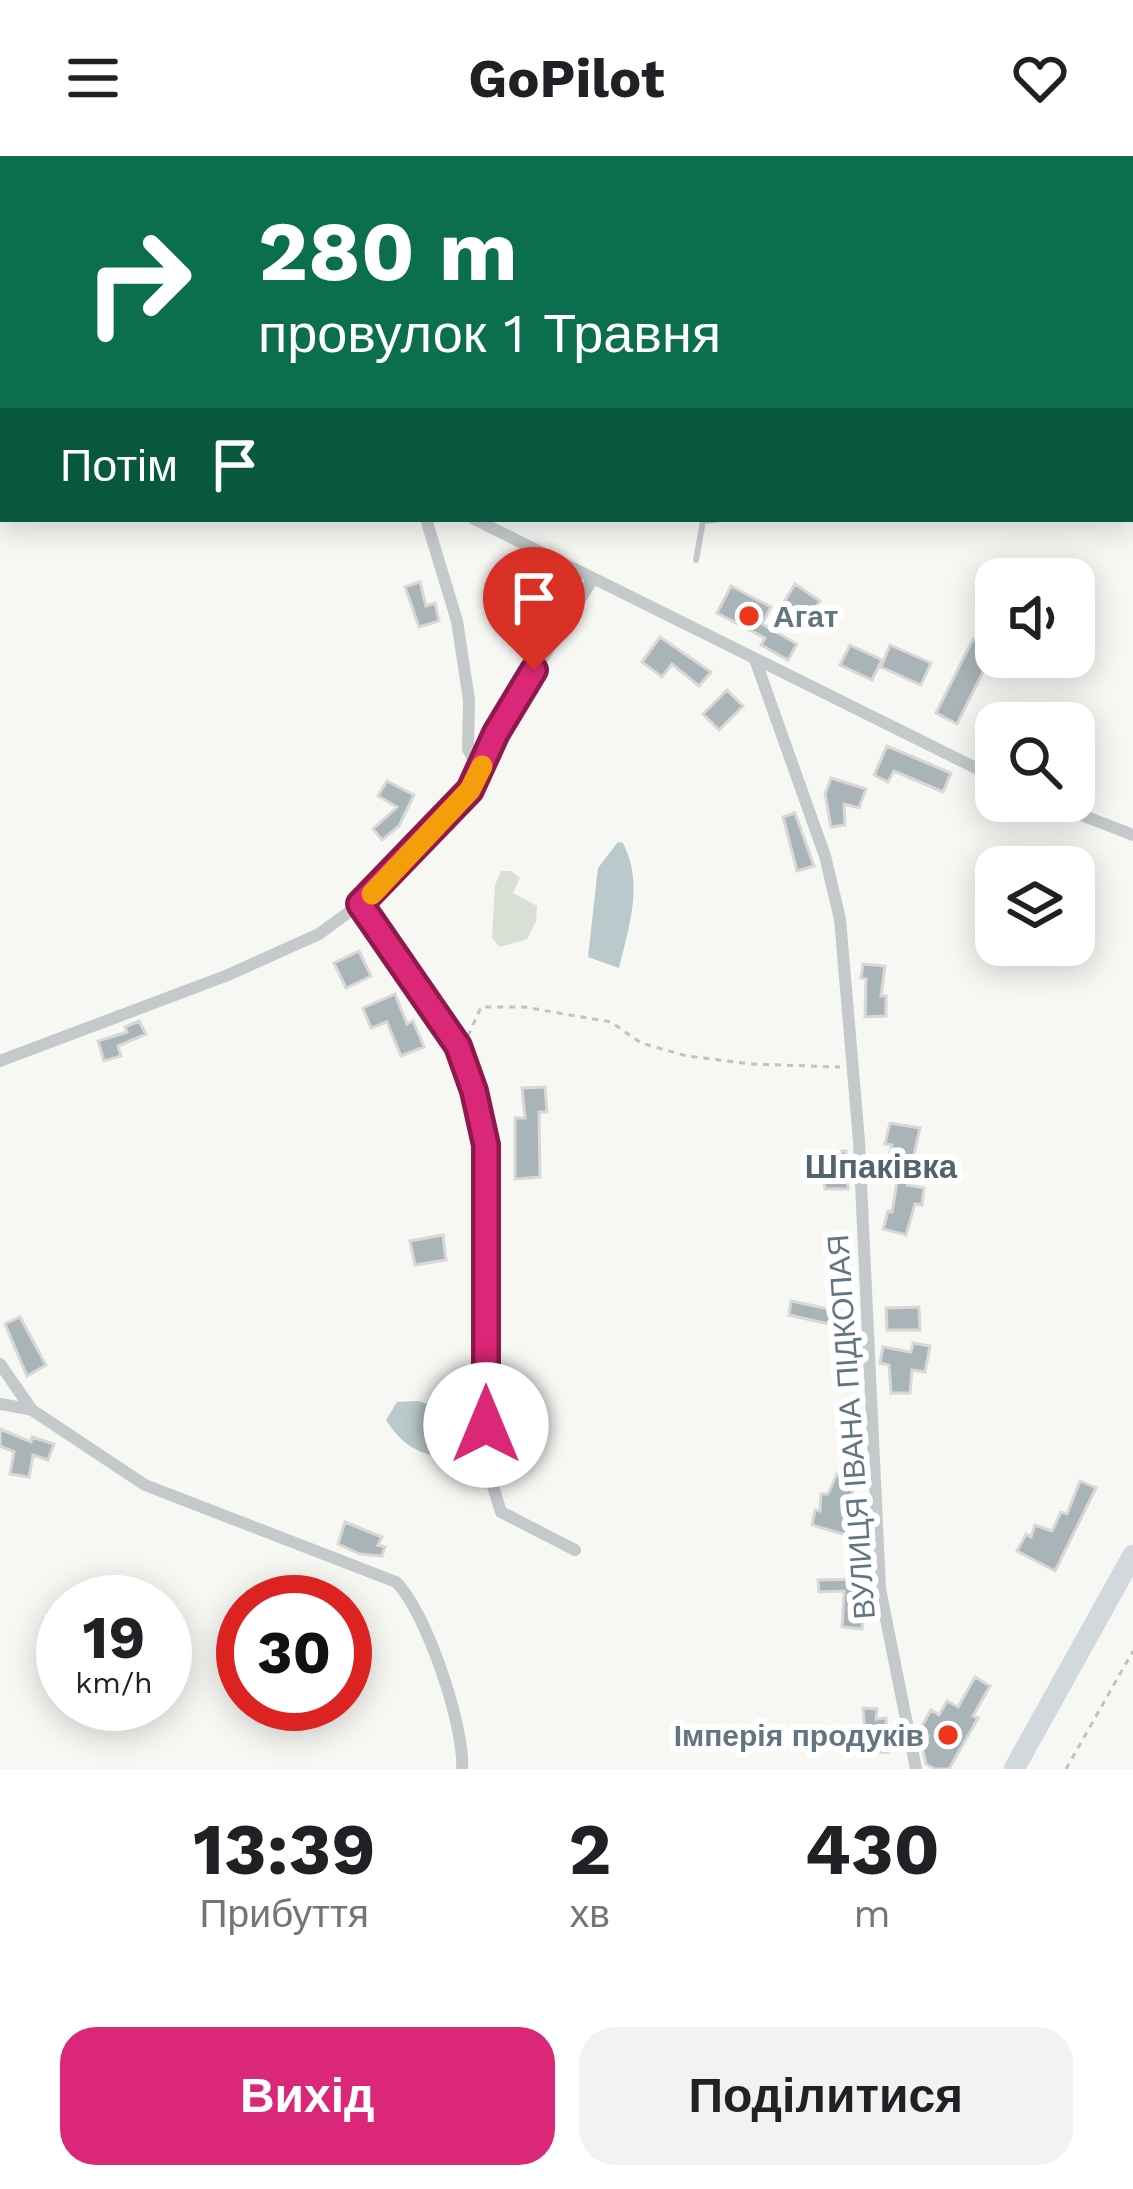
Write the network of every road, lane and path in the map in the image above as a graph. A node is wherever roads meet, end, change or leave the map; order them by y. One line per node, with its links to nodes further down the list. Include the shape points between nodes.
1 (427, 522): 8 (street, via 457,621 468,749)
2 (481, 522): 5 (street)
3 (702, 522): 4 (lane)
4 (696, 560)
5 (592, 580): 6 (street); 8 (street)
6 (756, 662): 7 (street); 14 (street, ВУЛИЦЯ ІВАНА ПІДКОПАЯ, via 833,885)
7 (975, 768)
8 (480, 772): 11 (street)
9 (1095, 820): 10 (street)
10 (1133, 835)
11 (360, 904): 12 (street); 13 (street, via 325,931 229,975)
12 (458, 1046): 14 (path, via 478,1009 494,1004 611,1022 641,1043 687,1056); 18 (street, via 486,1145 490,1479 501,1513)
13 (0, 1061)
14 (854, 1068): 22 (street, ВУЛИЦЯ ІВАНА ПІДКОПАЯ, via 880,1589)
15 (0, 1364): 17 (street)
16 (0, 1404): 17 (street)
17 (32, 1410): 21 (street, via 161,1493 396,1582 412,1603 459,1725)
18 (575, 1550)
19 (1133, 1555): 23 (main road)
20 (1133, 1651): 24 (path)
21 (462, 1769)
22 (916, 1769)
23 (1014, 1769)
24 (1066, 1769)

